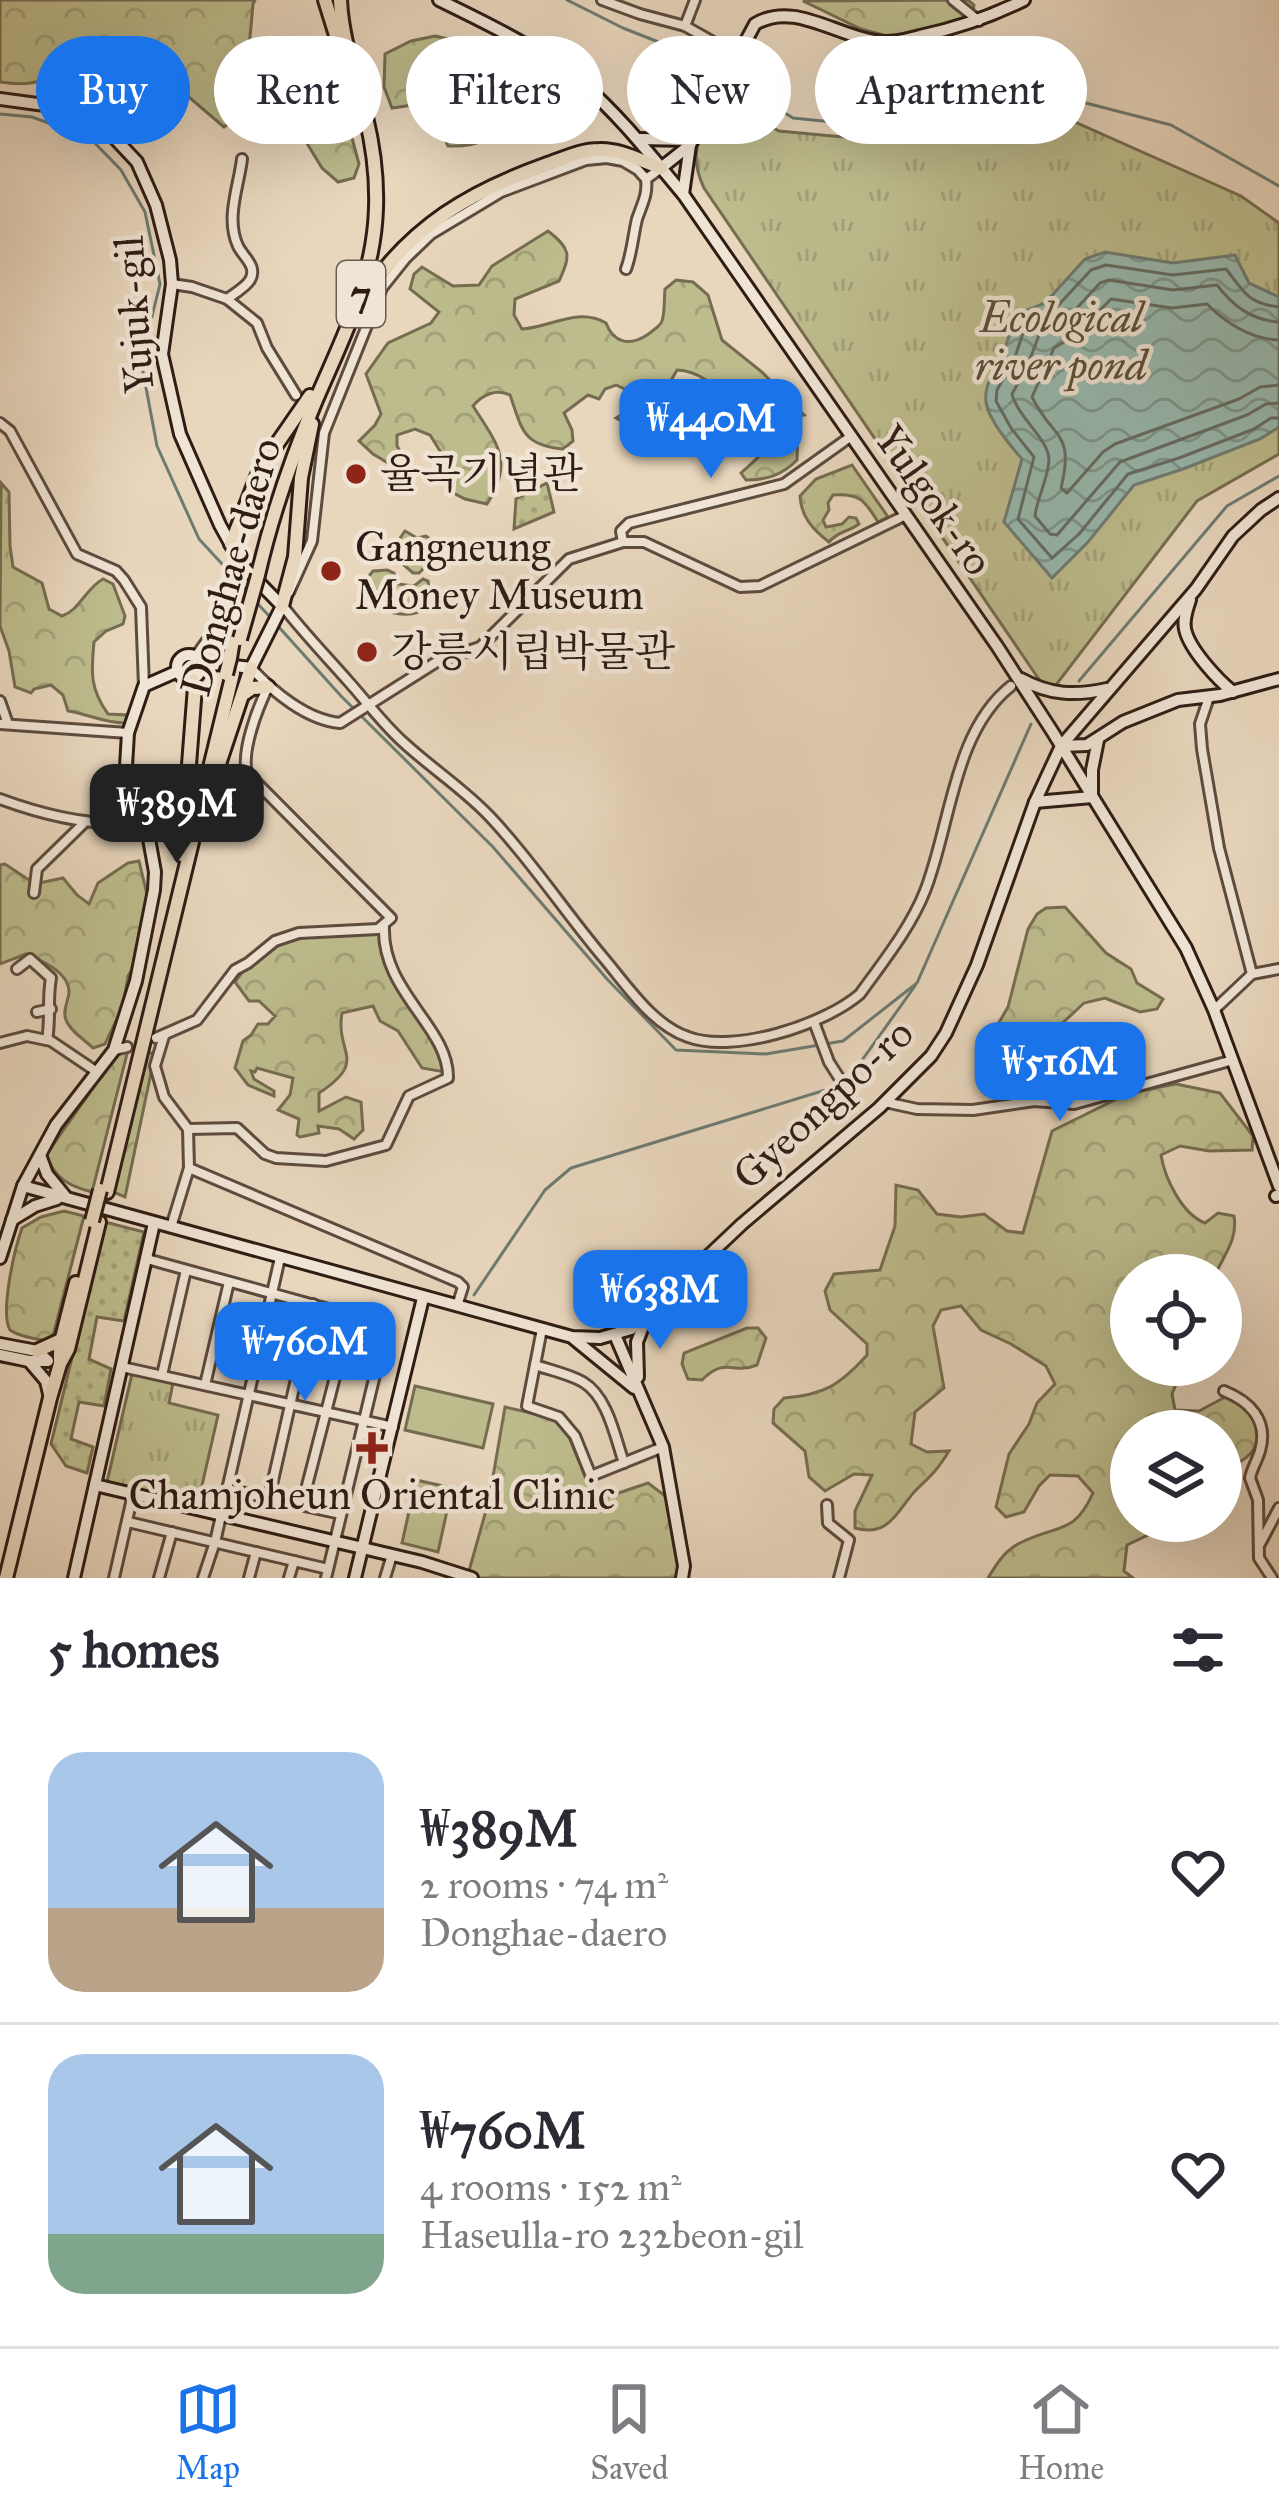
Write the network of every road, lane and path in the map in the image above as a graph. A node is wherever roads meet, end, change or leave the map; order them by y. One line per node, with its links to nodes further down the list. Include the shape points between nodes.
1 (325, 0): 12 (main road, 7)
2 (337, 0): 13 (main road, Donghae-daero / 7); 29 (main road, Donghae-daero / 7, via 376,189)
3 (440, 0): 17 (street, Yulgok-ro, via 544,57)
4 (602, 0): 11 (street)
5 (695, 0): 11 (street)
6 (953, 0): 10 (street)
7 (1024, 0): 10 (street)
8 (776, 2): 15 (street)
9 (814, 7): 10 (street, via 885,43)
10 (980, 21)
11 (685, 26): 14 (street)
12 (336, 36)
13 (340, 36)
14 (701, 36)
15 (749, 36)
16 (0, 99): 27 (street, Yujuk-gil, via 67,108 124,147 156,205)
17 (627, 127)
18 (364, 144): 30 (main road, Donghae-daero / 7, via 368,231 356,290)
19 (643, 144): 23 (street, Yulgok-ro)
20 (690, 144): 23 (street)
21 (691, 144): 25 (street)
22 (242, 159): 28 (street, via 232,199 251,276)
23 (662, 168): 24 (street); 25 (street, Yulgok-ro); 29 (main road, via 604,149 496,182 412,238)
24 (646, 179): 26 (street); 33 (street, via 623,161 586,160 501,192 431,234 382,288)
25 (683, 194): 34 (street, Yulgok-ro)
26 (626, 269)
27 (172, 284): 28 (street); 38 (street, Yujuk-gil, via 163,368 180,434)
28 (227, 299): 30 (street, via 257,323 267,348)
29 (358, 304): 30 (main road, Donghae-daero / 7)
30 (309, 393): 38 (main road, via 261,467); 40 (main road, via 295,557); 42 (main road, Donghae-daero / 7, bridge)
31 (318, 422): 33 (street)
32 (0, 423): 48 (street, via 77,554 116,571 136,597)
33 (324, 433): 40 (street, via 312,541)
34 (850, 437): 36 (street, Yulgok-ro); 37 (street, via 784,484 629,524)
35 (1279, 498): 39 (street, Gyeongpo-ro, via 1233,536)
36 (906, 515): 37 (street, via 760,586 740,587 644,542); 47 (street, Yulgok-ro)
37 (623, 542): 55 (street, via 569,559 480,647 438,661)
38 (231, 544): 40 (street, Yujuk-gil)
39 (1196, 589): 45 (street, via 1185,633); 50 (street, Gyeongpo-ro)
40 (282, 606): 44 (street); 55 (street, Yujuk-gil)
41 (220, 614): 43 (street)
42 (231, 666): 65 (main road, Donghae-daero / 7); 66 (main road, Donghae-daero / 7)
43 (191, 668): 44 (street); 48 (street); 66 (main road)
44 (251, 668): 49 (street); 52 (main road)
45 (1211, 670): 51 (street); 53 (street)
46 (1279, 679): 51 (street)
47 (1017, 684): 50 (street, via 1064,694); 59 (street, Yulgok-ro); 75 (street, Yujuk-gil, via 991,704 968,745 932,873 910,920 860,994)
48 (144, 686): 57 (street)
49 (268, 687): 52 (main road); 55 (street, via 340,723); 68 (street, via 244,762 248,772 391,918)
50 (1110, 688): 59 (street, Gyeongpo-ro)
51 (1233, 692): 53 (street)
52 (244, 694): 65 (main road)
53 (1204, 698): 58 (street, via 1146,711); 71 (street, via 1202,748 1219,848)
54 (0, 701): 56 (street)
55 (367, 706): 75 (street, Yujuk-gil, via 492,818 663,1024 707,1042)
56 (4, 724): 57 (street)
57 (128, 733): 64 (street, via 126,766)
58 (1098, 740): 59 (street); 60 (street)
59 (1061, 746): 60 (street); 62 (street, Gyeongpo-ro)
60 (1092, 797): 62 (street); 73 (street, via 1186,948)
61 (0, 800): 63 (street)
62 (1035, 802): 81 (street, Gyeongpo-ro, via 946,1033)
63 (86, 821): 64 (street); 67 (street, via 37,869)
64 (146, 822): 79 (street, via 154,890 120,1048)
65 (196, 825): 86 (main road, Donghae-daero / 7)
66 (182, 855): 86 (main road, Donghae-daero / 7)
67 (34, 893)
68 (384, 924): 82 (street, via 275,941 235,970 197,1021 160,1037 154,1066); 82 (street, via 389,963 448,1067 448,1078 409,1096 386,1144 326,1161 276,1158 237,1128)
69 (1279, 969): 71 (street)
70 (17, 970): 72 (street, via 31,959 51,978)
71 (1252, 974): 73 (street)
72 (50, 1010): 74 (street); 76 (street)
73 (1214, 1010): 78 (street)
74 (37, 1012)
75 (814, 1025): 80 (street)
76 (47, 1040): 77 (street); 79 (street)
77 (0, 1043)
78 (1233, 1060): 81 (street, via 1074,1104 974,1110); 87 (street)
79 (98, 1072): 83 (street)
80 (847, 1092)
81 (885, 1102): 100 (street, Gyeongpo-ro)
82 (188, 1129): 84 (street)
83 (40, 1155): 85 (street); 88 (street)
84 (189, 1168): 92 (street); 102 (street, via 458,1282)
85 (23, 1186): 88 (street); 89 (street)
86 (103, 1191): 90 (main road, Donghae-daero / 7, bridge)
87 (1278, 1192)
88 (67, 1198): 89 (street); 91 (street)
89 (12, 1220): 93 (street)
90 (96, 1221): 107 (main road, Donghae-daero / 7); 109 (main road, Donghae-daero / 7, via 68,1349)
91 (154, 1222): 92 (street); 95 (street)
92 (171, 1227): 94 (street)
93 (0, 1258)
94 (280, 1258): 98 (street); 99 (street)
95 (147, 1259): 96 (street); 111 (street)
96 (185, 1270): 97 (street); 112 (street)
97 (229, 1282): 98 (street); 113 (street)
98 (272, 1294): 101 (street); 115 (street)
99 (423, 1298): 102 (street); 121 (street)
100 (660, 1301): 105 (street, Gyeongpo-ro); 117 (street, via 637,1342)
101 (313, 1304): 103 (street); 118 (street)
102 (457, 1306): 104 (street)
103 (351, 1315): 119 (street); 120 (street, via 387,1324)
104 (542, 1329): 106 (street); 110 (street)
105 (615, 1334): 106 (street); 117 (street)
106 (572, 1337): 117 (street)
107 (62, 1340): 109 (main road, Donghae-daero / 7); 109 (main road)
108 (1, 1347): 109 (street)
109 (43, 1359): 116 (main road, Donghae-daero / 7); 116 (street)
110 (535, 1365): 123 (street, via 590,1387); 123 (street, via 527,1406 559,1417 591,1476)
111 (122, 1366): 112 (street); 124 (street)
112 (162, 1376): 113 (street)
113 (205, 1385): 115 (street)
114 (1223, 1390): 137 (street, via 1245,1401 1261,1426 1250,1478)
115 (249, 1395): 118 (street); 125 (street)
116 (50, 1398): 143 (main road, Donghae-daero / 7)
117 (641, 1398): 122 (street)
118 (290, 1404): 119 (street); 127 (street)
119 (326, 1412): 120 (street); 128 (street)
120 (364, 1420): 121 (street); 132 (street)
121 (392, 1427): 138 (street)
122 (663, 1447): 123 (street); 153 (street)
123 (624, 1462)
124 (95, 1485): 126 (street); 144 (street)
125 (227, 1489): 127 (street); 131 (street)
126 (133, 1494): 131 (street); 133 (street)
127 (269, 1498): 128 (street)
128 (302, 1505): 132 (street)
129 (827, 1505): 154 (street, via 829,1523 849,1540)
130 (1279, 1508): 137 (street)
131 (220, 1514): 135 (street); 136 (street)
132 (341, 1514): 135 (street)
133 (128, 1522): 134 (street); 145 (street)
134 (172, 1532): 136 (street); 146 (street)
135 (334, 1542): 138 (street); 142 (street)
136 (215, 1543): 139 (street); 147 (street)
137 (1259, 1545): 155 (street)
138 (364, 1549): 140 (street); 150 (street)
139 (256, 1552): 141 (street); 148 (street)
140 (392, 1555): 151 (street); 152 (street)
141 (294, 1561): 142 (street); 149 (street)
142 (327, 1573)
143 (6, 1578)
144 (74, 1578)
145 (114, 1578)
146 (159, 1578)
147 (203, 1578)
148 (249, 1578)
149 (289, 1578)
150 (355, 1578)
151 (385, 1578)
152 (472, 1578)
153 (682, 1578)
154 (838, 1578)
155 (1272, 1578)

